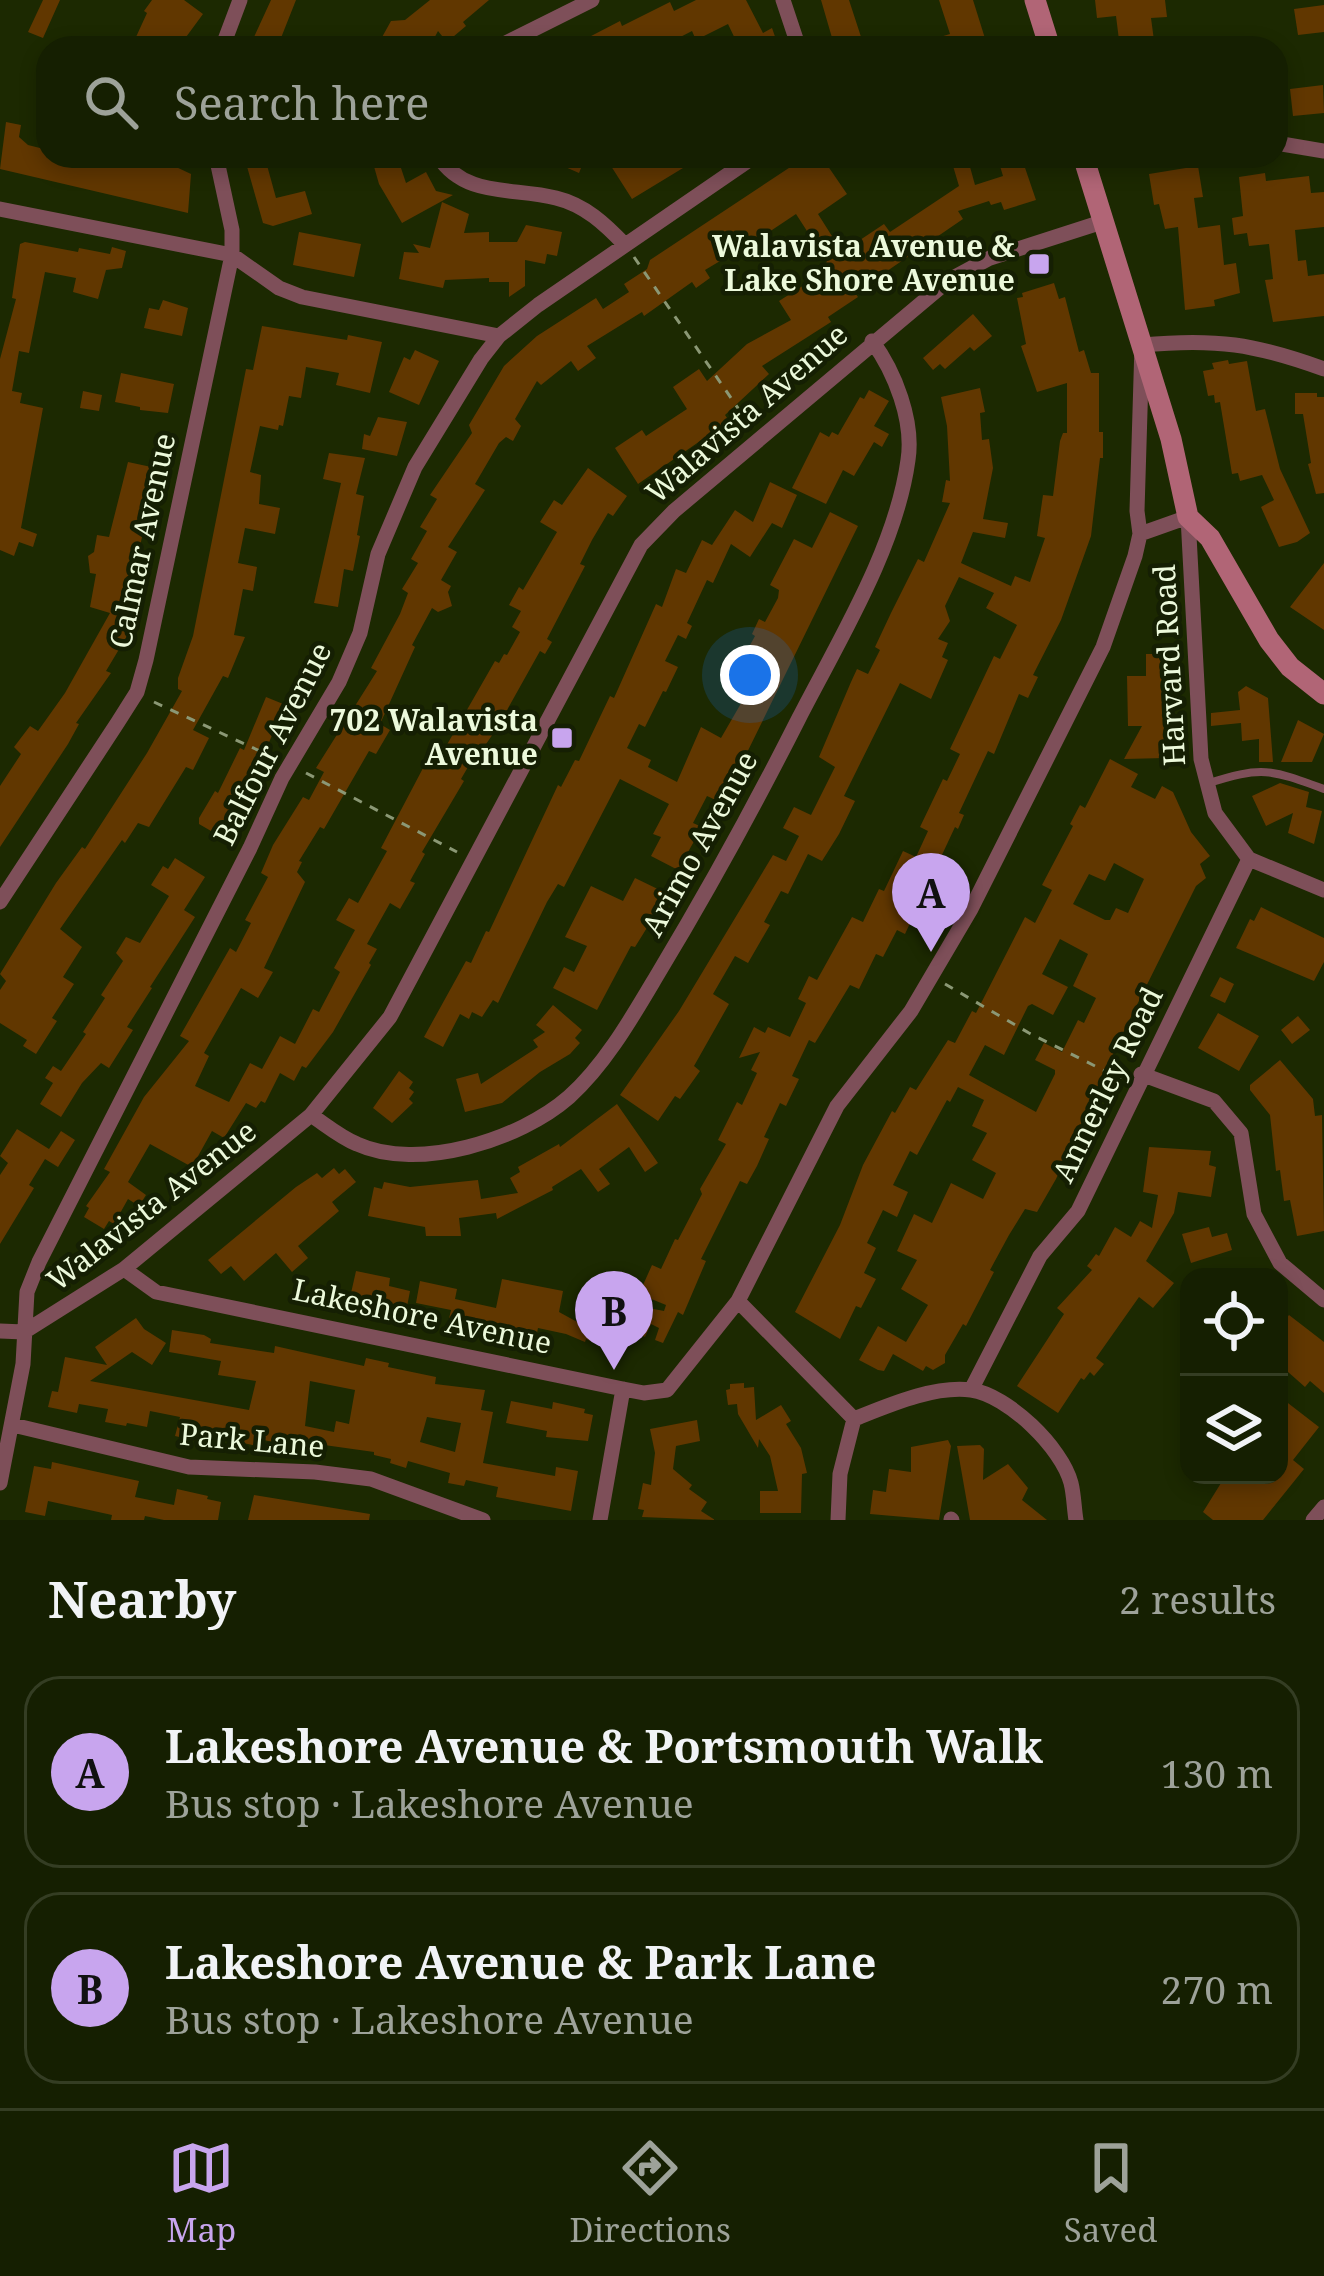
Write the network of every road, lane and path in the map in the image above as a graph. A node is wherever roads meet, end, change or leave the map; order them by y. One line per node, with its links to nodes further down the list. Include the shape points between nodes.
1 (240, 0): 5 (street)
2 (592, 0): 6 (street)
3 (783, 0): 7 (street)
4 (1035, 0): 8 (street)
5 (226, 36)
6 (520, 36)
7 (795, 36)
8 (1046, 36)
9 (1288, 145): 10 (street)
10 (1324, 151)
11 (219, 168): 18 (street, Calmar Avenue)
12 (450, 168): 17 (street, via 468,185 581,207)
13 (737, 168): 17 (street, Balfour Avenue)
14 (1086, 168): 16 (street, Lakeshore Avenue)
15 (0, 209): 18 (street)
16 (1102, 222): 20 (street, Walavista Avenue, via 990,258); 21 (street, Lakeshore Avenue)
17 (625, 244): 19 (street, Balfour Avenue); 23 (path)
18 (232, 254): 19 (street, via 302,297); 26 (street, Calmar Avenue)
19 (499, 336): 28 (street, Balfour Avenue, via 415,467 378,554 360,633)
20 (872, 341): 23 (street, Walavista Avenue); 37 (street, Arimo Avenue, via 888,362 908,426 909,458 881,550 728,857 627,1025 569,1097 509,1133 472,1144 433,1155 361,1147)
21 (1142, 345): 22 (street, via 1243,344); 24 (street, Lakeshore Avenue); 25 (street, Lakeshore Avenue)
22 (1324, 369)
23 (759, 438): 32 (street, Walavista Avenue, via 641,545)
24 (1188, 517): 25 (street); 27 (street, via 1210,538 1269,640); 29 (street, Harvard Road)
25 (1140, 534): 35 (street, Lakeshore Avenue, via 1087,682)
26 (136, 692): 28 (path); 34 (street, Calmar Avenue)
27 (1324, 694)
28 (290, 766): 32 (path); 42 (street, Balfour Avenue, via 39,1262)
29 (1205, 785): 30 (lane, via 1270,770); 31 (street, Harvard Road)
30 (1324, 788)
31 (1249, 859): 33 (street); 36 (street, Annerley Road)
32 (473, 861): 37 (street, Walavista Avenue, via 390,1017)
33 (1324, 890)
34 (0, 902)
35 (933, 977): 36 (path, via 981,1008); 40 (street, Lakeshore Avenue, via 837,1106)
36 (1138, 1080): 39 (street, via 1214,1101 1241,1133 1254,1214 1280,1263); 44 (street, Annerley Road, via 1078,1211 1040,1256)
37 (311, 1115): 38 (street, Walavista Avenue)
38 (124, 1269): 42 (street, Walavista Avenue); 43 (street, Lakeshore Avenue, via 156,1292)
39 (1324, 1300)
40 (738, 1301): 43 (street, Lakeshore Avenue, via 667,1390); 45 (street)
41 (0, 1331): 42 (street)
42 (24, 1332): 46 (street)
43 (623, 1389): 50 (street)
44 (971, 1390): 45 (street); 52 (street, via 1000,1401 1046,1438 1070,1479)
45 (854, 1419): 51 (street)
46 (13, 1425): 47 (street); 49 (street, Park Lane, via 189,1467 371,1479)
47 (0, 1483)
48 (1324, 1507): 53 (street)
49 (483, 1520)
50 (599, 1520)
51 (838, 1520)
52 (1076, 1520)
53 (1313, 1520)

